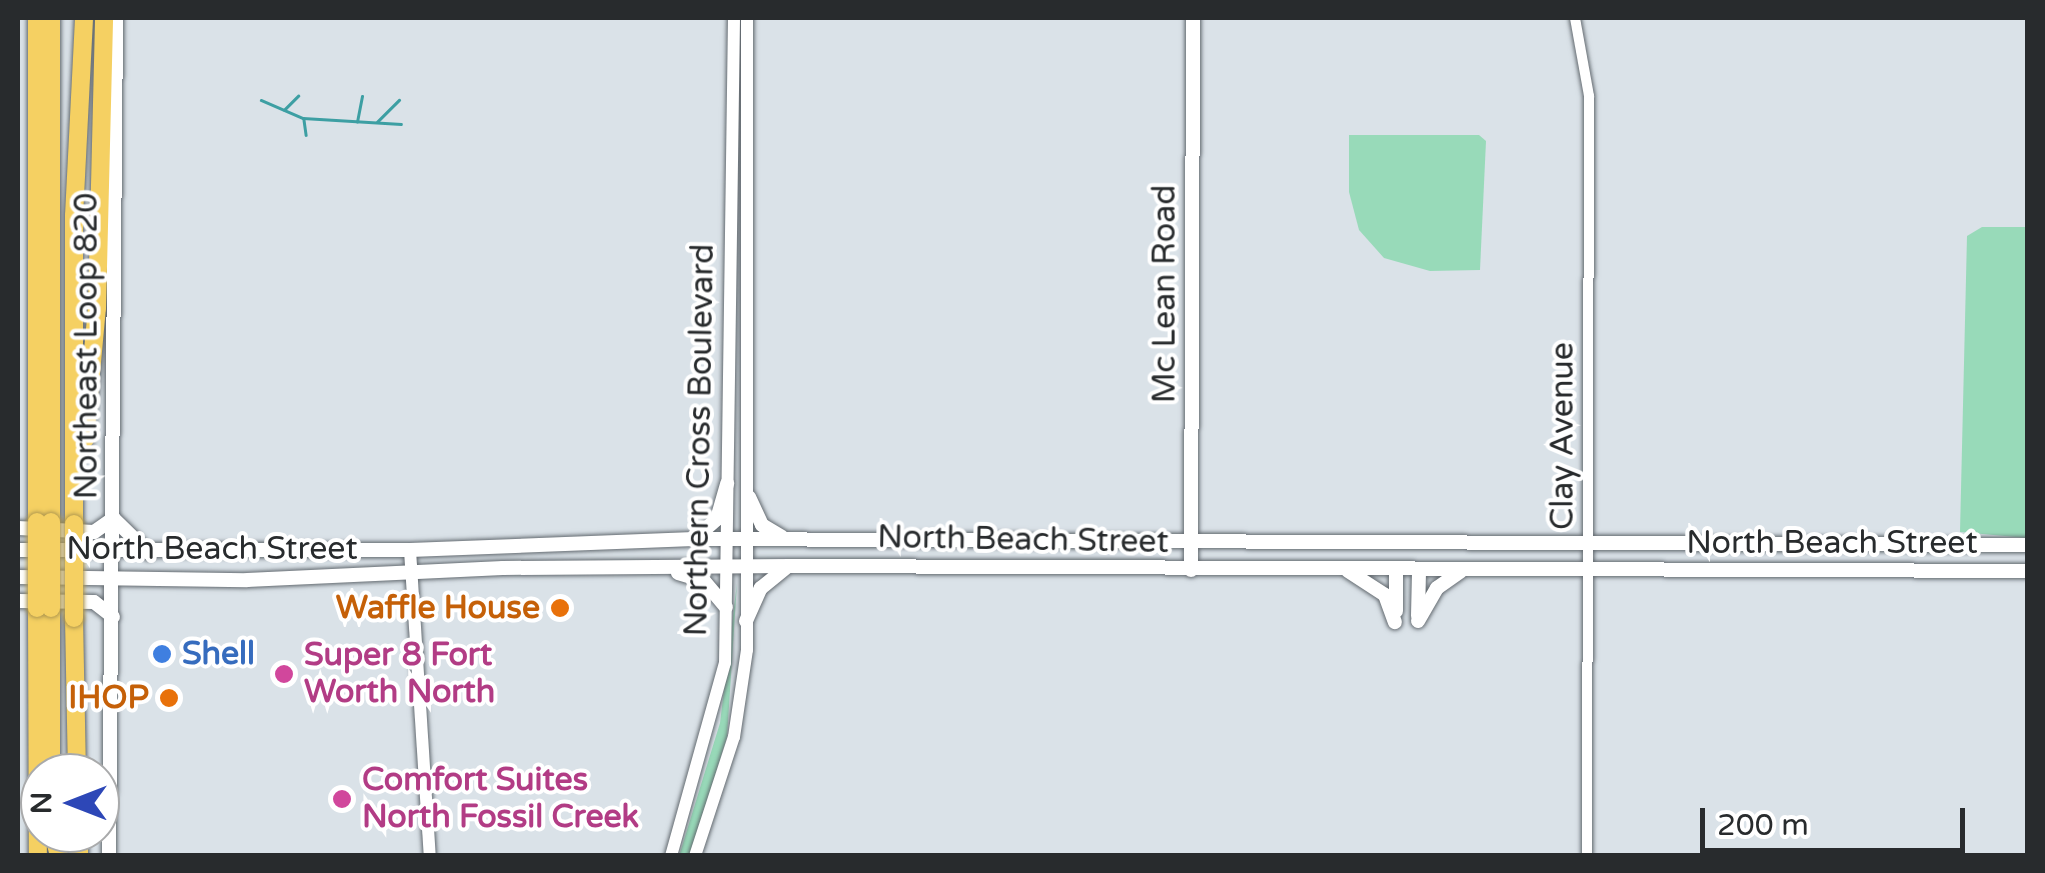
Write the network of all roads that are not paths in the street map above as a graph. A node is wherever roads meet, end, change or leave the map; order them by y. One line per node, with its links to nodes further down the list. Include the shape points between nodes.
1 (27, 18): 14 (highway, via 29,239)
2 (37, 18): 14 (highway)
3 (51, 18): 12 (highway)
4 (60, 18): 12 (highway)
5 (84, 18): 18 (highway, via 74,216)
6 (104, 18): 18 (highway, via 94,354 83,506)
7 (116, 18): 17 (main road, Northeast Loop 820)
8 (734, 18): 13 (street, Northern Cross Boulevard)
9 (748, 18): 13 (street, Northern Cross Boulevard)
10 (1193, 18): 25 (main road, Mc Lean Road)
11 (1575, 18): 26 (street, Clay Avenue, via 1589,96)
12 (51, 48): 19 (highway)
13 (738, 125): 15 (street, Northern Cross Boulevard); 16 (street, Northern Cross Boulevard)
14 (36, 255): 19 (highway)
15 (727, 483): 21 (main road, via 716,519); 22 (street, Northern Cross Boulevard)
16 (748, 497): 23 (street, Northern Cross Boulevard); 24 (main road, via 769,532)
17 (114, 518): 20 (main road, via 94,532); 30 (main road, Northeast Loop 820); 31 (main road)
18 (74, 520): 52 (highway, bridge)
19 (44, 522): 48 (highway, bridge)
20 (18, 528)
21 (694, 540): 22 (main road, North Beach Street); 29 (main road, North Beach Street)
22 (727, 540): 23 (main road, North Beach Street); 34 (street, Northern Cross Boulevard)
23 (748, 540): 24 (main road, North Beach Street); 35 (street, Northern Cross Boulevard)
24 (792, 541): 25 (main road, North Beach Street)
25 (1192, 543): 26 (main road, North Beach Street); 36 (main road, Mc Lean Road)
26 (1588, 544): 27 (main road, North Beach Street); 41 (street, Clay Avenue)
27 (2028, 545)
28 (18, 550): 30 (main road, North Beach Street)
29 (410, 550): 31 (main road, North Beach Street); 43 (street)
30 (114, 552): 31 (main road, North Beach Street); 45 (main road, Northeast Loop 820)
31 (150, 553)
32 (790, 566): 35 (main road, North Beach Street); 36 (main road, North Beach Street); 50 (main road, via 761,588)
33 (648, 567): 34 (main road, North Beach Street); 43 (main road, North Beach Street); 47 (main road, via 704,581)
34 (726, 567): 35 (main road, North Beach Street); 47 (street, Northern Cross Boulevard)
35 (748, 567): 50 (street, Northern Cross Boulevard)
36 (1191, 570): 37 (main road, North Beach Street)
37 (1347, 571): 38 (main road, North Beach Street); 38 (main road, via 1385,595 1396,622)
38 (1396, 571): 39 (main road, North Beach Street)
39 (1419, 571): 40 (main road, North Beach Street); 40 (main road, via 1418,621 1437,588)
40 (1461, 571): 41 (main road, North Beach Street)
41 (1588, 571): 42 (main road, North Beach Street); 58 (street, Clay Avenue)
42 (2028, 571)
43 (412, 574): 45 (main road, North Beach Street); 55 (street)
44 (18, 577): 45 (main road, North Beach Street)
45 (114, 580): 49 (main road, Northeast Loop 820)
46 (18, 602): 49 (main road, via 94,602)
47 (726, 607): 56 (street, Northern Cross Boulevard, via 721,690)
48 (44, 608): 51 (highway); 53 (highway)
49 (113, 617): 54 (main road, Northeast Loop 820)
50 (746, 621): 57 (street, Northern Cross Boulevard, via 737,723)
51 (50, 753)
52 (77, 753)
53 (38, 856)
54 (109, 856)
55 (430, 856)
56 (672, 856)
57 (695, 856)
58 (1587, 856)

